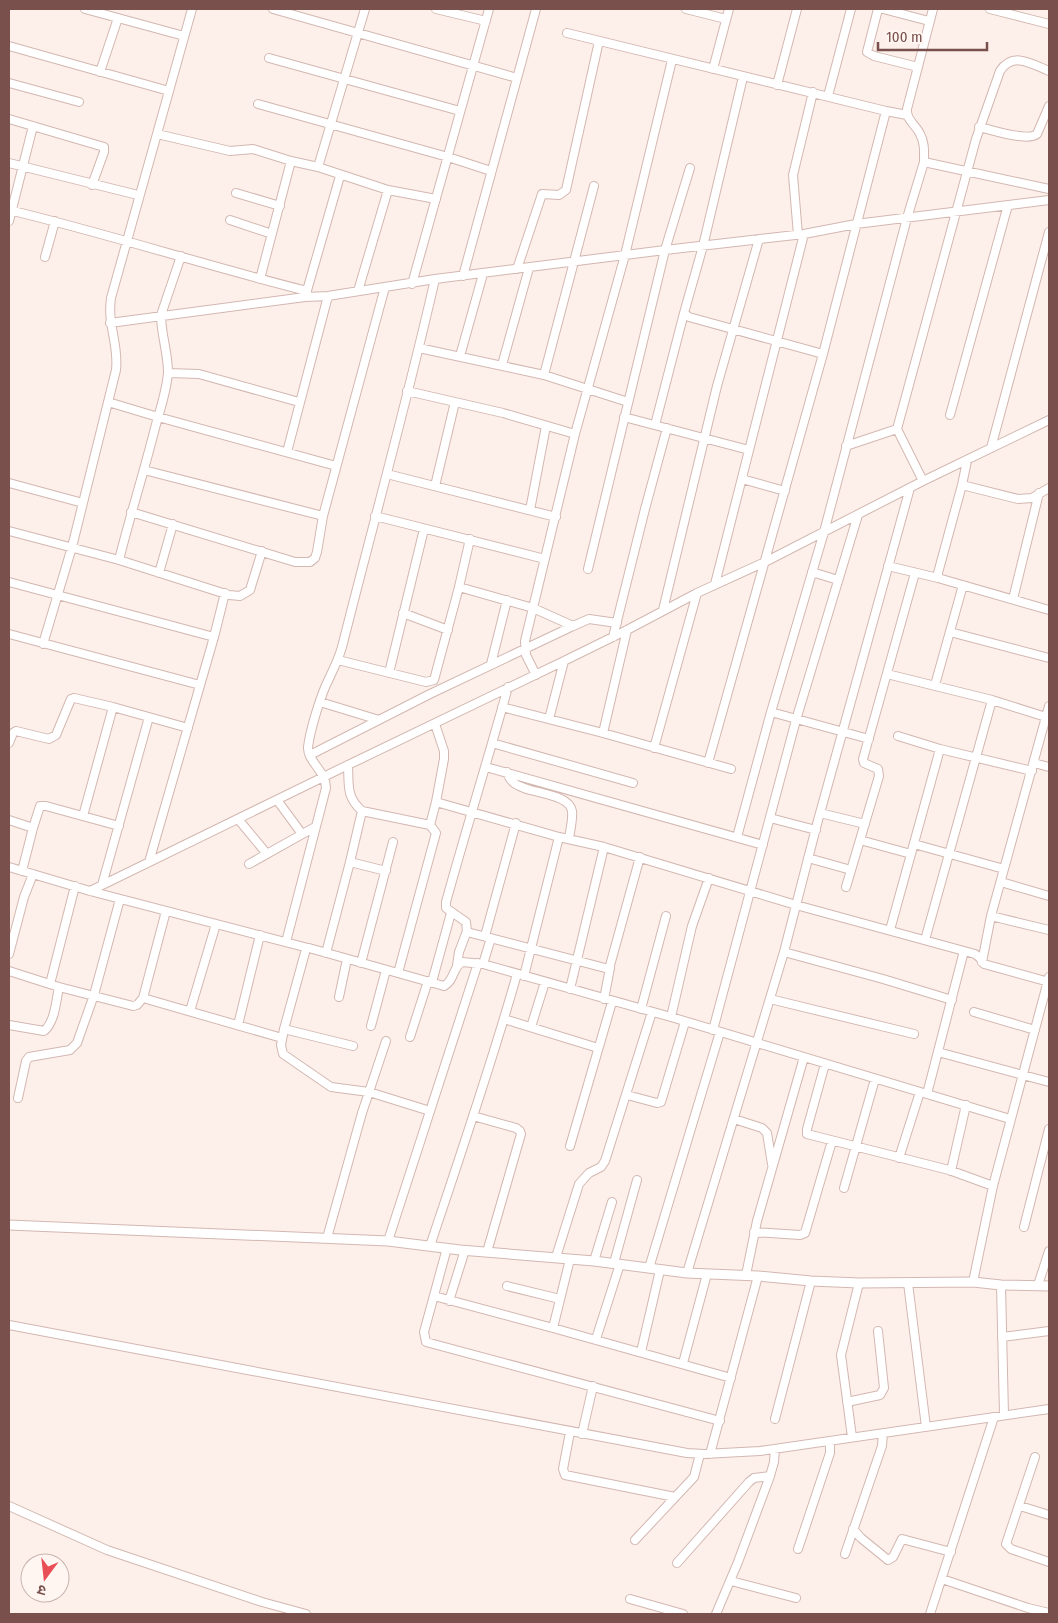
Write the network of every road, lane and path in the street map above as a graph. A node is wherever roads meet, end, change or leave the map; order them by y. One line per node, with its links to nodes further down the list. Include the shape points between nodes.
1 (86, 9): 16 (street)
2 (192, 9): 23 (street)
3 (272, 9): 21 (street)
4 (364, 9): 21 (street)
5 (436, 9): 18 (street)
6 (489, 9): 18 (street)
7 (536, 9): 34 (street)
8 (686, 9): 17 (street)
9 (729, 9): 17 (street)
10 (798, 9): 37 (street)
11 (851, 9): 40 (street)
12 (878, 9): 29 (street, via 867,52)
13 (883, 9): 19 (street)
14 (933, 9): 19 (street)
15 (990, 9): 20 (street)
16 (118, 18): 23 (street); 32 (street)
17 (726, 19): 30 (street)
18 (486, 21): 28 (street)
19 (930, 21): 29 (street)
20 (1049, 24)
21 (358, 33): 28 (street); 35 (street)
22 (567, 33): 24 (street)
23 (184, 36): 38 (street)
24 (599, 41): 27 (street); 91 (street, via 566,190 559,195 542,194)
25 (9, 46): 32 (street)
26 (269, 58): 35 (street)
27 (672, 60): 30 (street); 86 (street)
28 (473, 67): 34 (street); 44 (street)
29 (918, 67): 46 (street)
30 (712, 69): 33 (street)
31 (1049, 71): 50 (street, via 1016,60 1004,64)
32 (100, 72): 38 (street)
33 (743, 76): 37 (street); 84 (street)
34 (517, 78): 59 (street)
35 (344, 80): 44 (street); 48 (street)
36 (9, 83): 41 (street)
37 (777, 85): 39 (street)
38 (169, 92): 51 (street)
39 (813, 92): 40 (street); 81 (street, via 793,175)
40 (828, 96): 45 (street)
41 (78, 102)
42 (258, 104): 48 (street)
43 (1049, 106): 50 (street, via 1034,137)
44 (460, 111): 52 (street)
45 (886, 112): 46 (street); 78 (street)
46 (907, 115): 54 (street, via 922,136)
47 (9, 119): 49 (street)
48 (331, 124): 52 (street); 57 (street)
49 (33, 126): 56 (street); 62 (street, via 104,147)
50 (980, 127): 60 (street)
51 (157, 134): 53 (street, via 230,150 253,149); 67 (street)
52 (448, 157): 59 (street); 68 (street)
53 (291, 161): 57 (street); 71 (street)
54 (924, 162): 60 (street); 74 (street)
55 (9, 163): 56 (street)
56 (24, 167): 62 (street); 72 (street)
57 (318, 168): 61 (street)
58 (690, 168): 85 (street)
59 (492, 171): 93 (street)
60 (968, 173): 64 (street); 73 (street)
61 (340, 176): 65 (street); 99 (street)
62 (92, 185): 67 (street)
63 (594, 186): 89 (street)
64 (1049, 189)
65 (388, 190): 68 (street); 98 (street)
66 (236, 193): 71 (street)
67 (138, 195): 83 (street)
68 (436, 199): 96 (street)
69 (1049, 200): 70 (street)
70 (1008, 205): 73 (street); 118 (street)
71 (280, 206): 80 (street)
72 (10, 210): 76 (street); 77 (street)
73 (957, 211): 74 (street); 125 (street)
74 (907, 218): 78 (street); 128 (street)
75 (230, 220): 80 (street)
76 (9, 221)
77 (55, 221): 83 (street); 88 (street)
78 (856, 224): 81 (street); 107 (street)
79 (1049, 232): 129 (street)
80 (272, 234): 94 (street)
81 (801, 235): 82 (street); 105 (street)
82 (758, 239): 84 (street); 104 (street)
83 (127, 240): 87 (street); 103 (street, via 111,298)
84 (703, 246): 85 (street); 101 (street)
85 (665, 250): 86 (street); 117 (street)
86 (625, 255): 89 (street); 112 (street)
87 (181, 256): 94 (street); 102 (street)
88 (45, 257)
89 (574, 262): 90 (street); 111 (street)
90 (528, 268): 91 (street); 109 (street)
91 (517, 269): 92 (street)
92 (483, 274): 93 (street); 108 (street)
93 (463, 276): 95 (street)
94 (260, 279): 99 (street)
95 (436, 279): 96 (street); 106 (street)
96 (412, 284): 97 (street)
97 (385, 287): 98 (street); 133 (street)
98 (358, 291): 100 (street)
99 (306, 294): 100 (street); 102 (street)
100 (328, 296): 115 (street)
101 (684, 313): 104 (street); 122 (street)
102 (161, 315): 103 (street); 110 (street)
103 (110, 323): 114 (street, via 117,362)
104 (732, 329): 105 (street); 127 (street)
105 (778, 341): 107 (street); 130 (street)
106 (419, 348): 108 (street); 113 (street)
107 (823, 354): 143 (street)
108 (460, 356): 109 (street)
109 (502, 365): 111 (street)
110 (168, 372): 115 (street, via 199,374); 119 (street)
111 (544, 376): 112 (street)
112 (587, 389): 117 (street); 126 (street)
113 (406, 392): 116 (street); 135 (street)
114 (108, 402): 119 (street); 145 (street)
115 (299, 402): 131 (street)
116 (455, 402): 123 (street); 140 (street)
117 (628, 402): 120 (street)
118 (950, 415)
119 (158, 417): 131 (street); 134 (street)
120 (624, 417): 122 (street); 163 (street)
121 (1049, 420): 129 (street)
122 (655, 425): 124 (street)
123 (546, 426): 126 (street); 146 (street)
124 (667, 428): 127 (street); 182 (street)
125 (897, 429): 128 (street); 137 (street)
126 (575, 434): 151 (street)
127 (704, 438): 130 (street); 179 (street)
128 (846, 446): 155 (street)
129 (991, 448): 132 (street)
130 (749, 450): 136 (street)
131 (287, 452): 133 (street)
132 (967, 461): 137 (street); 139 (street)
133 (336, 466): 149 (street)
134 (144, 470): 147 (street); 149 (street)
135 (387, 474): 140 (street); 150 (street)
136 (742, 479): 143 (street); 170 (street)
137 (923, 481): 141 (street)
138 (9, 484): 145 (street)
139 (962, 485): 144 (street, via 1018,499 1032,498); 167 (street)
140 (435, 486): 146 (street)
141 (910, 488): 148 (street); 162 (street)
142 (1049, 488): 144 (street)
143 (785, 491): 161 (street)
144 (1039, 493): 176 (street)
145 (83, 503): 157 (street)
146 (530, 510): 151 (street)
147 (131, 512): 152 (street); 160 (street)
148 (858, 514): 155 (street); 168 (street)
149 (323, 516): 158 (street, via 317,552 310,562 295,562)
150 (375, 516): 153 (street); 193 (street)
151 (556, 517): 159 (street)
152 (173, 524): 158 (street); 165 (street)
153 (424, 529): 156 (street); 181 (street)
154 (9, 531): 157 (street)
155 (824, 532): 161 (street); 164 (street)
156 (470, 540): 159 (street); 172 (street)
157 (72, 547): 160 (street); 175 (street)
158 (262, 551): 174 (street, via 250,590 240,596)
159 (545, 559): 178 (street)
160 (119, 560): 165 (street)
161 (765, 562): 170 (street); 225 (street)
162 (888, 566): 166 (street); 216 (street)
163 (588, 569)
164 (812, 572): 168 (street); 207 (street)
165 (159, 573): 174 (street)
166 (915, 573): 167 (street); 197 (street)
167 (938, 578): 171 (street)
168 (838, 580): 212 (street)
169 (9, 582): 175 (street)
170 (716, 584): 173 (street)
171 (963, 585): 176 (street); 186 (street)
172 (459, 587): 177 (street); 184 (street)
173 (697, 592): 179 (street); 221 (street)
174 (225, 593): 188 (street)
175 (58, 595): 188 (street); 190 (street)
176 (1013, 598): 180 (street)
177 (507, 600): 178 (street); 195 (street)
178 (532, 608): 183 (street); 191 (street)
179 (663, 610): 185 (street)
180 (1049, 610)
181 (403, 613): 184 (street); 196 (street)
182 (617, 623): 183 (street, via 589,619); 189 (street)
183 (572, 626): 191 (street)
184 (448, 630): 196 (street, via 434,680 426,682)
185 (627, 630): 189 (street); 215 (street)
186 (950, 632): 192 (street); 200 (street)
187 (9, 634): 190 (street)
188 (214, 637): 199 (street)
189 (613, 637): 194 (street)
190 (43, 644): 199 (street)
191 (524, 648): 195 (street); 198 (street)
192 (1049, 658)
193 (338, 660): 196 (street); 203 (street)
194 (564, 661): 198 (street); 210 (street)
195 (491, 664): 211 (street)
196 (389, 673)
197 (887, 674): 200 (street); 218 (street)
198 (536, 675): 201 (street)
199 (200, 685): 214 (street)
200 (935, 685): 202 (street)
201 (508, 688): 206 (street); 213 (street)
202 (992, 700): 209 (street); 224 (street)
203 (320, 702): 211 (street); 223 (street, via 308,746)
204 (1049, 706): 209 (street)
205 (113, 707): 208 (street); 219 (street, via 71,699 54,738 16,731); 239 (street)
206 (502, 707): 210 (street); 220 (street)
207 (771, 712): 212 (street); 252 (street)
208 (149, 717): 214 (street); 246 (street)
209 (1048, 717): 228 (street)
210 (549, 719): 215 (street)
211 (379, 720): 223 (street)
212 (796, 720): 216 (street); 240 (street)
213 (435, 724): 226 (street); 235 (street, via 444,751)
214 (188, 728): 264 (street)
215 (603, 732): 221 (street)
216 (843, 732): 218 (street); 238 (street)
217 (898, 736): 222 (street)
218 (869, 738): 244 (street, via 862,761 879,772)
219 (9, 743)
220 (492, 743): 227 (street); 233 (street)
221 (654, 748): 225 (street)
222 (940, 748): 224 (street); 257 (street)
223 (310, 755): 232 (street)
224 (976, 758): 228 (street); 261 (street)
225 (708, 763): 230 (street)
226 (348, 765): 232 (street); 236 (street, via 350,798)
227 (486, 767): 231 (street); 237 (street)
228 (1033, 767): 229 (street); 268 (street)
229 (1049, 767)
230 (731, 769)
231 (506, 772): 252 (street); 253 (street, via 518,786 554,796 570,806)
232 (324, 777): 234 (street); 247 (street, via 326,788)
233 (633, 783)
234 (277, 800): 241 (street); 250 (street)
235 (436, 802): 237 (street); 245 (street)
236 (362, 811): 245 (street); 265 (street)
237 (472, 812): 243 (street); 284 (street, via 446,906)
238 (820, 813): 244 (street); 249 (street)
239 (83, 816): 246 (street); 248 (street, via 42,806)
240 (770, 818): 249 (street); 256 (street)
241 (238, 819): 259 (street); 264 (street)
242 (9, 820): 248 (street)
243 (516, 823): 251 (street); 292 (street)
244 (865, 824): 254 (street)
245 (430, 825): 310 (street, via 436,833)
246 (119, 826): 275 (street)
247 (315, 827): 250 (street); 294 (street)
248 (33, 828): 270 (street)
249 (816, 830): 263 (street)
250 (302, 834): 259 (street)
251 (559, 837): 253 (street); 296 (street)
252 (737, 837): 256 (street)
253 (569, 839): 258 (street)
254 (860, 840): 260 (street); 269 (street)
255 (393, 842): 271 (street)
256 (763, 844): 278 (street)
257 (914, 844): 260 (street); 261 (street)
258 (604, 847): 262 (street); 302 (street)
259 (267, 854): 266 (street)
260 (911, 854): 288 (street)
261 (950, 854): 268 (street); 293 (street)
262 (640, 857): 273 (street); 307 (street)
263 (808, 858): 269 (street); 282 (street)
264 (149, 862): 275 (street)
265 (350, 862): 271 (street); 299 (street)
266 (249, 864)
267 (9, 867): 270 (street)
268 (1004, 869): 274 (street)
269 (851, 870): 277 (street)
270 (22, 871): 272 (street)
271 (386, 871): 304 (street)
272 (33, 874): 276 (street); 300 (street)
273 (709, 878): 278 (street); 329 (street, via 692,926)
274 (1001, 882): 280 (street); 286 (street)
275 (102, 885): 279 (street)
276 (75, 886): 279 (street); 315 (street)
277 (846, 887)
278 (751, 890): 282 (street); 337 (street)
279 (90, 891): 281 (street)
280 (1049, 896)
281 (120, 898): 283 (street); 318 (street)
282 (796, 905): 288 (street); 298 (street)
283 (166, 911): 287 (street); 320 (street)
284 (451, 913): 290 (street, via 466,922); 313 (street)
285 (666, 916): 325 (street)
286 (991, 916): 289 (street); 303 (street)
287 (216, 924): 291 (street); 326 (street)
288 (890, 930): 293 (street)
289 (1049, 930)
290 (467, 931): 292 (street); 306 (street)
291 (260, 935): 294 (street); 333 (street)
292 (488, 937): 296 (street); 305 (street)
293 (925, 940): 297 (street)
294 (286, 942): 295 (street)
295 (308, 948): 299 (street); 338 (street)
296 (530, 949): 302 (street); 311 (street)
297 (964, 951): 303 (street, via 978,956); 323 (street)
298 (784, 952): 322 (street); 323 (street)
299 (326, 953): 301 (street)
300 (9, 954)
301 (347, 959): 304 (street); 319 (street)
302 (578, 960): 307 (street); 317 (street)
303 (982, 962): 312 (street)
304 (361, 963): 308 (street)
305 (480, 964): 306 (street, via 465,961); 311 (street); 356 (street)
306 (457, 965): 313 (street, via 449,983 444,986)
307 (610, 968): 321 (street)
308 (386, 970): 310 (street); 334 (street)
309 (9, 971): 315 (street)
310 (398, 973): 313 (street)
311 (520, 975): 314 (street); 330 (street)
312 (1049, 980): 336 (street)
313 (430, 982): 340 (street)
314 (545, 982): 317 (street); 335 (street)
315 (50, 984): 316 (street)
316 (59, 987): 318 (street); 332 (street, via 50,1022 44,1031)
317 (570, 988): 321 (street)
318 (94, 995): 320 (street, via 133,1006); 354 (street, via 74,1048 29,1057)
319 (339, 997)
320 (143, 998): 326 (street)
321 (604, 999): 324 (street)
322 (770, 999): 339 (street); 342 (street)
323 (952, 1000): 345 (street)
324 (612, 1002): 325 (street); 344 (street)
325 (641, 1009): 327 (street)
326 (190, 1011): 333 (street)
327 (652, 1012): 329 (street); 353 (street)
328 (974, 1012): 336 (street)
329 (670, 1017): 331 (street)
330 (504, 1019): 335 (street); 357 (street)
331 (685, 1022): 337 (street); 353 (street, via 661,1102)
332 (9, 1025)
333 (238, 1025): 338 (street)
334 (371, 1026)
335 (530, 1027): 344 (street)
336 (1035, 1030): 348 (street)
337 (716, 1031): 342 (street); 385 (street)
338 (283, 1034): 343 (street); 351 (street, via 283,1054 331,1088)
339 (914, 1034)
340 (410, 1037)
341 (386, 1040): 351 (street)
342 (757, 1044): 346 (street); 358 (street)
343 (353, 1046)
344 (598, 1048): 362 (street)
345 (938, 1052): 348 (street); 352 (street)
346 (804, 1057): 347 (street); 365 (street)
347 (825, 1064): 349 (street); 361 (street, via 806,1132)
348 (1022, 1075): 350 (street); 359 (street)
349 (875, 1079): 352 (street); 363 (street)
350 (1049, 1082)
351 (369, 1092): 356 (street); 374 (street)
352 (924, 1093): 355 (street); 364 (street)
353 (627, 1095): 381 (street, via 605,1161 579,1184)
354 (18, 1098)
355 (966, 1106): 359 (street); 366 (street)
356 (430, 1111): 375 (street)
357 (473, 1116): 376 (street); 379 (street, via 516,1128 521,1134)
358 (734, 1119): 365 (street, via 762,1128 767,1133); 387 (street)
359 (1010, 1119): 368 (street)
360 (1049, 1129): 372 (street)
361 (832, 1141): 363 (street); 373 (street, via 805,1233 800,1236)
362 (570, 1146)
363 (856, 1147): 364 (street); 369 (street)
364 (899, 1158): 366 (street)
365 (773, 1166): 373 (street)
366 (950, 1171): 368 (street)
367 (637, 1180): 384 (street)
368 (993, 1186): 392 (street)
369 (844, 1188)
370 (612, 1202): 383 (street)
371 (9, 1225): 374 (street)
372 (1024, 1227)
373 (754, 1232): 389 (street)
374 (327, 1238): 375 (street)
375 (388, 1241): 376 (street)
376 (430, 1246): 377 (street)
377 (446, 1248): 378 (street); 399 (street)
378 (465, 1250): 379 (street); 401 (street)
379 (487, 1252): 381 (street)
380 (1049, 1252): 396 (street)
381 (556, 1257): 382 (street)
382 (570, 1259): 383 (street); 400 (street)
383 (594, 1261): 384 (street)
384 (617, 1264): 385 (street); 408 (street)
385 (649, 1268): 386 (street)
386 (660, 1270): 387 (street); 409 (street)
387 (687, 1273): 388 (street)
388 (707, 1274): 389 (street); 410 (street)
389 (746, 1275): 390 (street)
390 (758, 1276): 391 (street); 411 (street)
391 (811, 1281): 393 (street); 416 (street)
392 (973, 1282): 394 (street); 395 (street)
393 (859, 1283): 394 (street); 413 (street, via 841,1355)
394 (908, 1283): 419 (street)
395 (1001, 1285): 396 (street); 407 (street)
396 (1038, 1285): 398 (street)
397 (507, 1286): 400 (street)
398 (1049, 1286)
399 (434, 1296): 401 (street); 412 (street, via 424,1332 426,1342)
400 (560, 1299): 403 (street)
401 (449, 1300): 403 (street)
402 (11, 1326): 406 (street); 421 (street)
403 (553, 1328): 408 (street)
404 (878, 1331): 413 (street, via 883,1392)
405 (1049, 1331): 407 (street)
406 (9, 1335)
407 (1002, 1337): 415 (street)
408 (596, 1339): 409 (street)
409 (641, 1352): 410 (street)
410 (683, 1363): 411 (street)
411 (732, 1378): 417 (street)
412 (593, 1386): 417 (street); 420 (street)
413 (847, 1402): 422 (street)
414 (1049, 1409): 415 (street)
415 (1004, 1416): 418 (street)
416 (775, 1419)
417 (720, 1421): 425 (street)
418 (992, 1422): 419 (street); 437 (street)
419 (926, 1427): 423 (street)
420 (582, 1434): 421 (street); 428 (street)
421 (569, 1436): 430 (street, via 563,1469 565,1476)
422 (852, 1437): 423 (street); 424 (street)
423 (883, 1439): 434 (street)
424 (830, 1446): 426 (street); 436 (street)
425 (710, 1454): 426 (street); 428 (street)
426 (775, 1455): 429 (street)
427 (1035, 1457): 432 (street)
428 (699, 1458): 430 (street, via 694,1477)
429 (770, 1476): 440 (street, via 749,1482); 442 (street)
430 (675, 1498): 435 (street)
431 (9, 1506): 446 (street, via 107,1550)
432 (1020, 1506): 433 (street); 439 (street, via 1006,1541 1007,1547)
433 (1049, 1515)
434 (853, 1529): 437 (street, via 888,1560 893,1558 902,1539); 438 (street)
435 (635, 1540)
436 (798, 1549)
437 (951, 1552): 441 (street)
438 (845, 1554)
439 (1049, 1562)
440 (677, 1564)
441 (942, 1579): 445 (street); 449 (street)
442 (731, 1580): 443 (street); 448 (street)
443 (796, 1598)
444 (630, 1599): 447 (street)
445 (1049, 1613)
446 (306, 1614)
447 (683, 1614)
448 (716, 1614)
449 (930, 1614)

